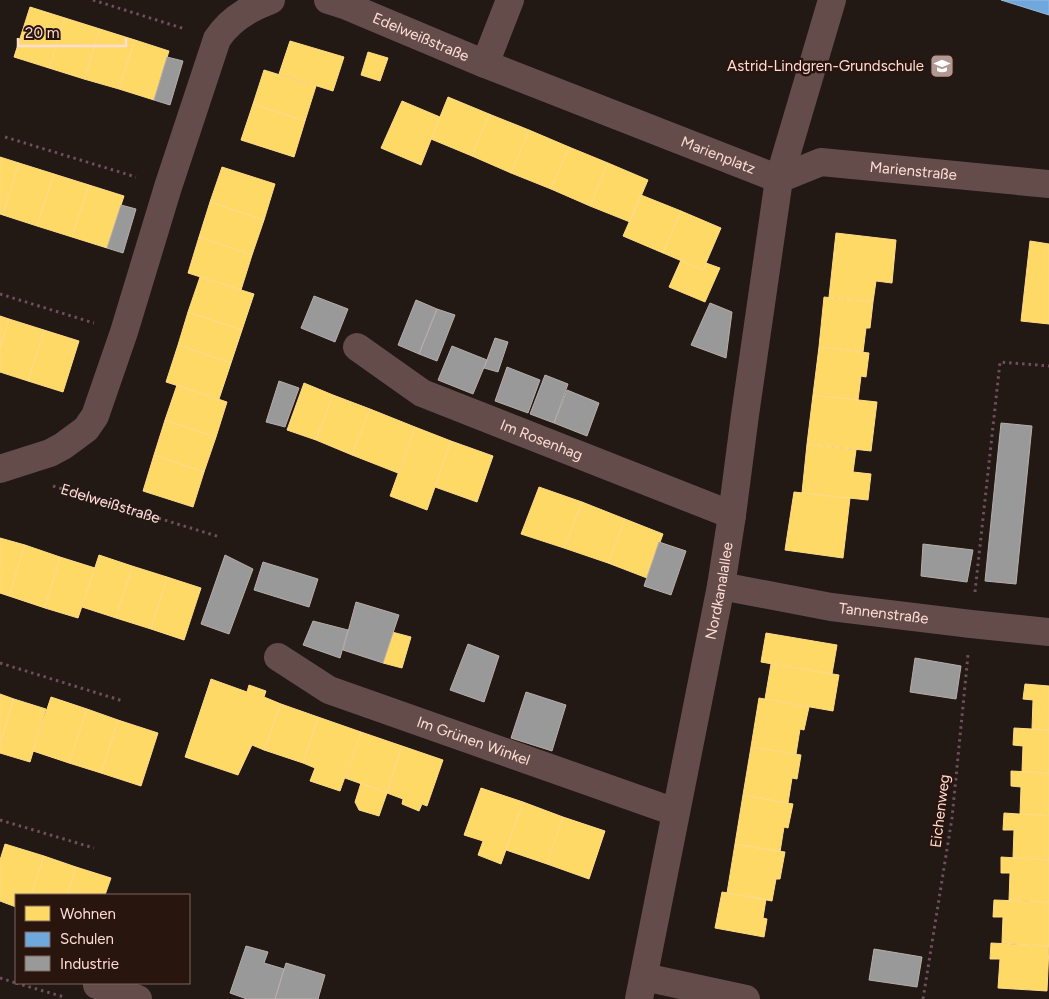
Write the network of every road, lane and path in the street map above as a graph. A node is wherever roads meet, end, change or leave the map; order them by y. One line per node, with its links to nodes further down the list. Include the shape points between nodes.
1 (93, 0): 6 (path)
2 (271, 0): 6 (street, via 247,10)
3 (328, 0): 7 (street, Edelweißstraße)
4 (510, 0): 7 (street)
5 (832, 0): 9 (street)
6 (217, 39): 11 (street)
7 (485, 64): 9 (street, Marienplatz)
8 (5, 137): 11 (path)
9 (779, 178): 10 (street, Marienstraße, via 821,162); 18 (street, Nordkanalallee)
10 (1049, 184)
11 (168, 187): 13 (street)
12 (0, 294): 13 (path)
13 (124, 332): 16 (street, via 95,416 86,429 50,453)
14 (357, 347): 18 (street, Im Rosenhag, via 422,392)
15 (1049, 366): 21 (path, Eichenweg, via 1000,362)
16 (0, 469)
17 (46, 484): 19 (path, Edelweißstraße)
18 (732, 515): 20 (street, Nordkanalallee)
19 (220, 537)
20 (721, 586): 21 (street, Tannenstraße, via 831,607); 26 (street, Nordkanalallee)
21 (971, 624): 22 (street, Tannenstraße); 37 (path, Eichenweg, via 952,818)
22 (1049, 632)
23 (278, 656): 26 (street, Im Grünen Winkel, via 329,690)
24 (0, 663): 25 (path)
25 (124, 701)
26 (675, 812): 33 (street, Nordkanalallee)
27 (0, 820): 28 (path)
28 (94, 848)
29 (0, 978): 30 (path)
30 (15, 983)
31 (19, 984): 34 (path)
32 (97, 985): 35 (street)
33 (642, 988): 36 (street)
34 (64, 997)
35 (138, 999)
36 (746, 999)
37 (922, 999)

